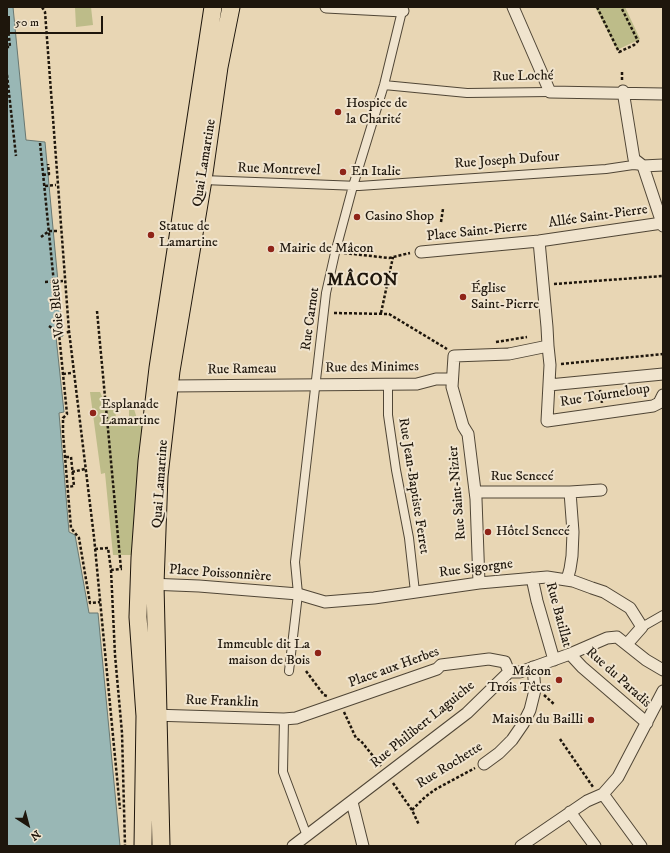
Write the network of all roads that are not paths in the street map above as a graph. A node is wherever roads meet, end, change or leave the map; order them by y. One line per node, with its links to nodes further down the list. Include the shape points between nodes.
1 (213, 7): 32 (main road, Quai Lamartine, via 158,368 147,461)
2 (222, 7): 7 (street)
3 (231, 7): 7 (main road, Quai Lamartine)
4 (326, 7): 6 (street)
5 (513, 7): 9 (street)
6 (403, 9): 8 (street, Rue Carnot)
7 (219, 67): 14 (main road, Quai Lamartine)
8 (384, 85): 9 (street, Rue Loché, via 467,93); 15 (street, Rue Carnot)
9 (550, 92): 10 (street, Rue Loché)
10 (623, 92): 11 (street, Rue Loché); 13 (street, via 634,159)
11 (663, 94)
12 (663, 165): 13 (street, Rue Joseph Dufour)
13 (643, 166): 15 (street, Rue Joseph Dufour); 16 (street)
14 (203, 180): 15 (street, Rue Montrevel); 24 (main road, Quai Lamartine)
15 (353, 186): 22 (street, Rue Carnot, via 326,293)
16 (663, 224): 17 (street, Allée Saint-Pierre)
17 (539, 241): 18 (street, Place Saint-Pierre); 19 (street, Place Saint-Pierre)
18 (421, 252)
19 (548, 346): 21 (street, Rue Saint-Nizier, via 509,354 453,351); 25 (street)
20 (663, 374): 25 (street)
21 (452, 379): 23 (street, Rue des Minimes, via 436,379 417,384); 28 (street, Rue Saint-Nizier, via 463,426 468,434)
22 (315, 384): 23 (street, Rue des Minimes); 24 (street, Rue Rameau); 35 (street, Rue Carnot, via 295,562)
23 (388, 384): 34 (street, Rue Jean-Baptiste Ferret, via 388,414 409,538)
24 (169, 386): 32 (main road, Quai Lamartine)
25 (549, 386): 26 (street, Rue Tourneloup, via 547,420 653,406 659,403)
26 (663, 395)
27 (601, 490): 29 (street, Rue Senecé)
28 (475, 492): 29 (street, Rue Senecé); 33 (street, Rue Saint-Nizier)
29 (570, 492): 31 (street, Rue Senecé, via 572,556)
30 (532, 578): 31 (street, Rue Sigorgne); 33 (street, Rue Sigorgne); 41 (street, Rue Batillat)
31 (567, 580): 38 (street, Rue Sigorgne, via 604,592 630,608)
32 (144, 581): 35 (street, Place Poissonnière); 37 (main road, Quai Lamartine); 47 (main road, Quai Lamartine)
33 (479, 583): 34 (street, Rue Sigorgne)
34 (415, 592): 35 (street, Rue Sigorgne, via 325,602)
35 (297, 594): 44 (street, Rue Carnot)
36 (663, 615): 38 (street)
37 (138, 617): 47 (main road, Quai Lamartine); 55 (main road)
38 (642, 627): 39 (street)
39 (627, 644): 40 (street, via 617,636); 43 (street)
40 (570, 654): 41 (street); 49 (street, Rue du Paradis)
41 (554, 660): 42 (street)
42 (533, 667): 45 (street, via 520,672); 50 (street, Rue Rochette, via 535,690 523,724 508,744)
43 (663, 670)
44 (289, 671)
45 (509, 672): 48 (street, Place aux Herbes, via 505,662 489,659 441,665 437,669 340,703 296,718); 52 (street, Rue Philibert Laguiche, via 467,713)
46 (663, 691): 49 (street)
47 (151, 716): 48 (street, Rue Franklin); 56 (main road, Quai Lamartine); 57 (main road, Quai Lamartine)
48 (284, 719): 54 (street, via 283,772)
49 (647, 723): 51 (street, via 618,777)
50 (484, 764)
51 (600, 795): 53 (street); 62 (street)
52 (352, 802): 54 (street, Rue Philibert Laguiche); 59 (street)
53 (570, 812): 60 (street); 61 (street)
54 (307, 836): 58 (street, Rue Philibert Laguiche)
55 (132, 846)
56 (143, 846)
57 (161, 846)
58 (293, 846)
59 (362, 846)
60 (521, 846)
61 (595, 846)
62 (641, 846)

